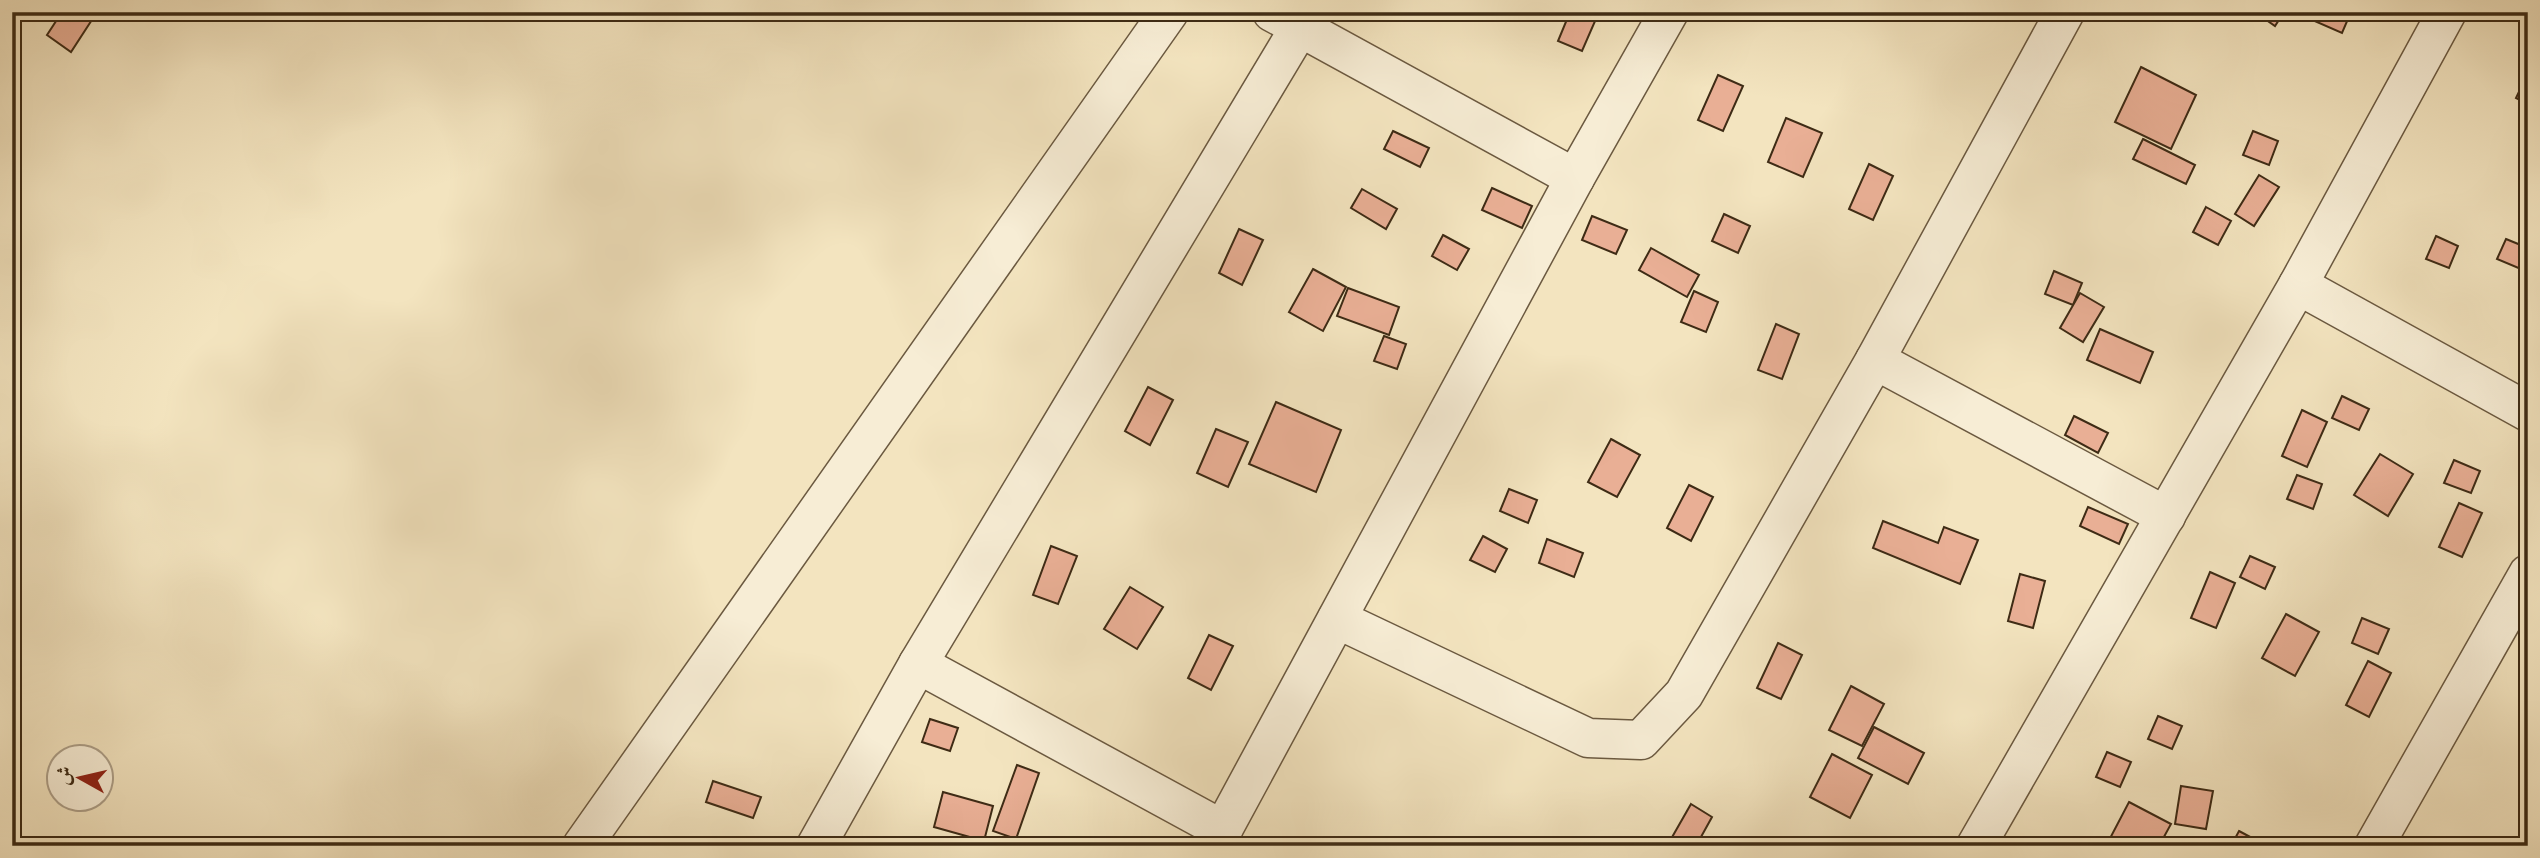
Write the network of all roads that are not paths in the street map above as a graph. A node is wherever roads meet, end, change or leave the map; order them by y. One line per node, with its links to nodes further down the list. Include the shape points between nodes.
1 (1169, 12): 15 (street)
2 (1669, 12): 6 (street)
3 (2065, 12): 8 (street)
4 (2447, 12): 7 (street)
5 (1286, 20): 6 (street); 13 (street)
6 (1576, 178): 12 (street)
7 (2298, 285): 9 (street); 10 (street)
8 (1875, 360): 10 (street); 12 (street, via 1684,694 1641,740 1588,738)
9 (2528, 412)
10 (2166, 516): 17 (street)
11 (2528, 574): 18 (street)
12 (1338, 620): 14 (street)
13 (918, 664): 14 (street); 16 (street)
14 (1219, 838)
15 (582, 846)
16 (816, 846)
17 (1976, 846)
18 (2374, 846)

